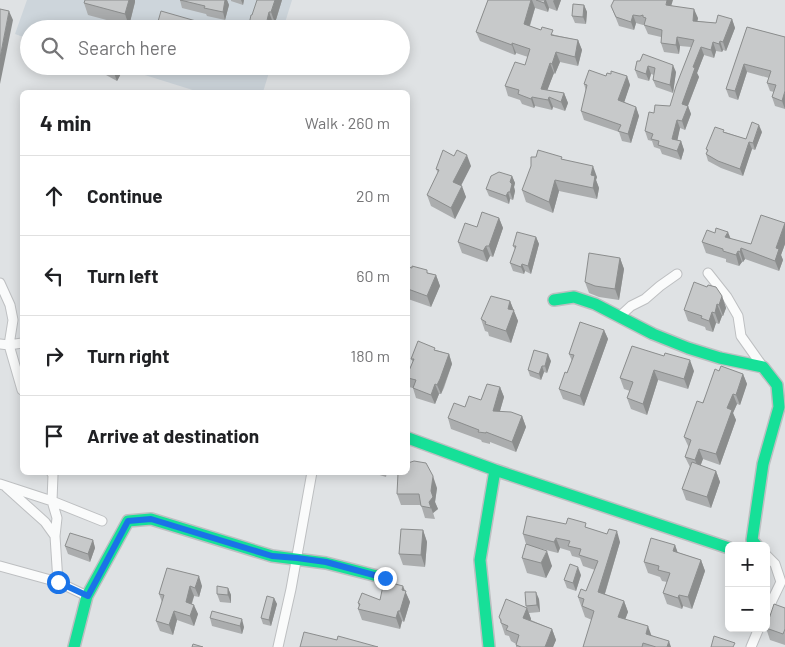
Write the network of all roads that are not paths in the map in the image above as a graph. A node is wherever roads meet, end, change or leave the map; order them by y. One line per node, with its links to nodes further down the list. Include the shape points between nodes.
1 (708, 273): 8 (street, via 728,297 738,316 741,336)
2 (677, 274): 5 (street)
3 (0, 283): 7 (street, via 13,320)
4 (554, 300): 5 (street, via 574,297)
5 (619, 317): 8 (street, via 688,348)
6 (20, 344): 7 (street)
7 (5, 345): 9 (street)
8 (763, 367): 18 (street, via 777,385 779,407 763,464)
9 (20, 385)
10 (410, 439): 11 (street)
11 (495, 470): 19 (street); 31 (street, via 480,560)
12 (53, 475): 15 (street)
13 (311, 475): 20 (street)
14 (1, 483): 15 (street); 17 (street, via 45,522)
15 (52, 501): 16 (street); 17 (street, via 57,518)
16 (102, 521)
17 (55, 536): 25 (street)
18 (754, 542)
19 (725, 547)
20 (297, 558): 24 (street, via 326,562); 26 (street, via 272,556 151,519 128,521); 30 (street)
21 (771, 562): 23 (street); 27 (street, via 781,582)
22 (0, 566): 25 (street)
23 (785, 567)
24 (385, 578)
25 (58, 582): 26 (street)
26 (88, 596): 29 (street)
27 (770, 605)
28 (757, 632): 32 (street)
29 (74, 647)
30 (278, 647)
31 (489, 647)
32 (751, 647)

